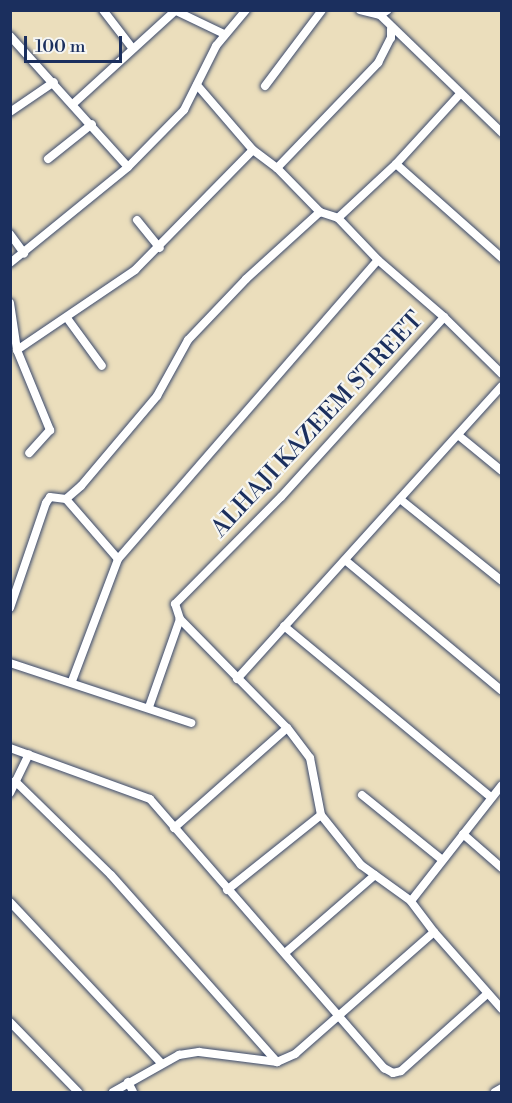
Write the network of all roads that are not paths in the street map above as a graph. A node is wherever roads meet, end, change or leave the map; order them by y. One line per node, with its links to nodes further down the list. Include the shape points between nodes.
1 (103, 10): 10 (street)
2 (246, 10): 8 (street)
3 (322, 10): 13 (street)
4 (360, 10): 6 (street)
5 (174, 11): 8 (street); 10 (street)
6 (384, 13): 7 (street)
7 (391, 29): 14 (street); 23 (street, via 391,38 378,63)
8 (224, 34): 12 (street)
9 (10, 36): 11 (street)
10 (132, 49): 15 (street)
11 (54, 82): 15 (street); 16 (street)
12 (197, 85): 19 (street); 22 (street, via 184,110)
13 (265, 86)
14 (459, 95): 18 (street); 21 (street)
15 (73, 104): 17 (street)
16 (10, 112)
17 (92, 124): 20 (street); 22 (street)
18 (501, 133)
19 (253, 150): 23 (street); 28 (street)
20 (48, 159)
21 (396, 164): 25 (street); 30 (street)
22 (128, 167): 29 (street)
23 (277, 168): 24 (street)
24 (320, 212): 25 (street); 43 (street, via 246,279 188,340 157,396)
25 (338, 218): 31 (street)
26 (137, 220): 28 (street)
27 (10, 234): 29 (street)
28 (160, 248): 35 (street)
29 (24, 253): 32 (street)
30 (501, 258)
31 (378, 260): 34 (street); 45 (street)
32 (10, 263)
33 (10, 303): 36 (street)
34 (444, 317): 38 (street, ALHAJI KAZEEM STREET); 49 (street, ALHAJI KAZEEM STREET, via 281,497 182,594 175,604)
35 (67, 318): 36 (street); 37 (street)
36 (17, 350): 41 (street, via 50,430)
37 (102, 366)
38 (501, 374)
39 (501, 386): 40 (street)
40 (458, 435): 42 (street); 44 (street)
41 (29, 453)
42 (501, 471)
43 (66, 499): 45 (street); 48 (street, via 50,497 46,503)
44 (400, 499): 46 (street); 47 (street)
45 (118, 559): 53 (street)
46 (345, 560): 50 (street); 54 (street)
47 (501, 581)
48 (10, 608)
49 (180, 619): 52 (street); 55 (street)
50 (284, 626): 52 (street); 64 (street)
51 (10, 663): 53 (street)
52 (237, 679): 57 (street)
53 (72, 681): 55 (street)
54 (501, 692)
55 (149, 707): 56 (street)
56 (190, 723)
57 (287, 728): 65 (street, via 313,765); 66 (street)
58 (10, 748): 59 (street)
59 (29, 754): 60 (street); 66 (street, via 137,791 150,799)
60 (15, 781): 62 (street); 81 (street, via 111,875)
61 (501, 785): 64 (street)
62 (10, 794)
63 (362, 795): 68 (street)
64 (491, 797): 67 (street)
65 (321, 815): 70 (street, via 361,865); 71 (street)
66 (174, 828): 71 (street)
67 (462, 834): 68 (street); 69 (street)
68 (441, 859): 72 (street)
69 (501, 868)
70 (375, 875): 72 (street); 75 (street)
71 (227, 890): 75 (street)
72 (411, 901): 74 (street)
73 (10, 902): 80 (street)
74 (434, 932): 76 (street); 78 (street)
75 (285, 953): 78 (street)
76 (487, 994): 77 (street); 78 (street, via 393,1073 384,1068)
77 (501, 1009)
78 (340, 1016): 81 (street, via 295,1054)
79 (10, 1022): 84 (street)
80 (160, 1062): 81 (street, via 199,1052); 82 (street)
81 (277, 1062)
82 (128, 1082): 85 (street); 86 (street)
83 (501, 1088): 87 (street)
84 (78, 1092)
85 (113, 1092)
86 (133, 1092)
87 (495, 1092)

